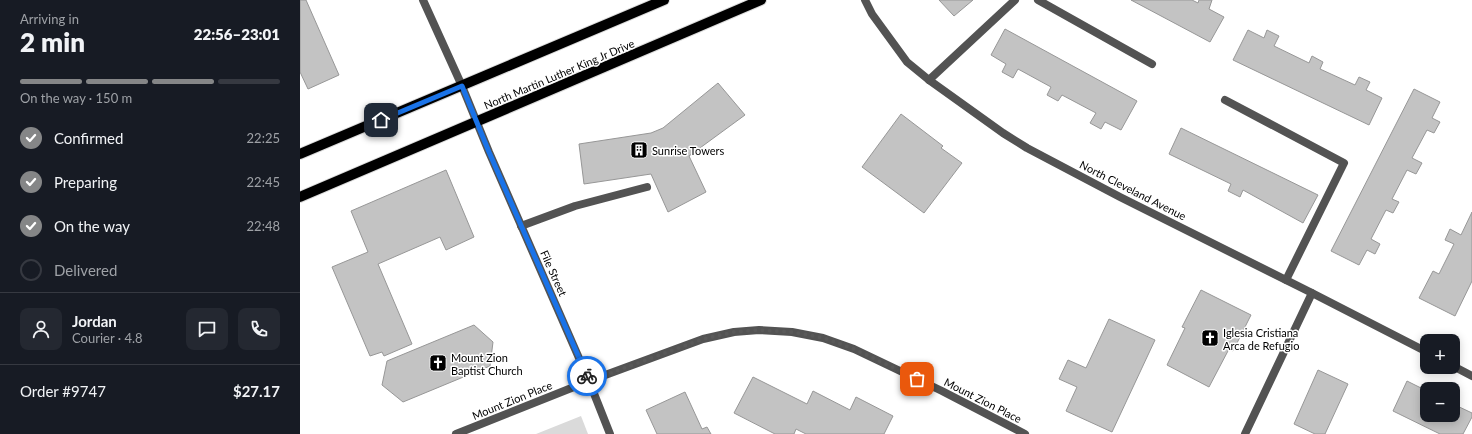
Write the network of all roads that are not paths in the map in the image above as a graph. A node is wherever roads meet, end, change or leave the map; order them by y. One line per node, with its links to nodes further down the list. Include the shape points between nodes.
1 (423, 0): 9 (street)
2 (664, 0): 9 (main road)
3 (761, 0): 11 (main road, North Martin Luther King Jr Drive)
4 (865, 0): 8 (street, North Cleveland Avenue, via 872,14 907,62)
5 (1015, 0): 8 (street)
6 (1038, 0): 7 (street)
7 (1152, 64)
8 (929, 80): 16 (street, North Cleveland Avenue, via 1027,148)
9 (462, 86): 11 (street); 12 (main road)
10 (1225, 100): 16 (street, via 1344,163)
11 (477, 122): 14 (main road, North Martin Luther King Jr Drive); 15 (street, File Street)
12 (300, 154)
13 (647, 187): 15 (street, via 575,206)
14 (300, 196)
15 (521, 226): 21 (street, File Street)
16 (1286, 280): 17 (street, North Cleveland Avenue)
17 (1312, 293): 18 (street, North Cleveland Avenue); 25 (street)
18 (1420, 348)
19 (1460, 370): 20 (street)
20 (1472, 376)
21 (589, 381): 22 (street, Mount Zion Place); 23 (street, File Street); 24 (street, Mount Zion Place, via 703,339 759,330 792,332 824,338 854,349)
22 (456, 434)
23 (610, 434)
24 (1025, 434)
25 (1245, 434)

